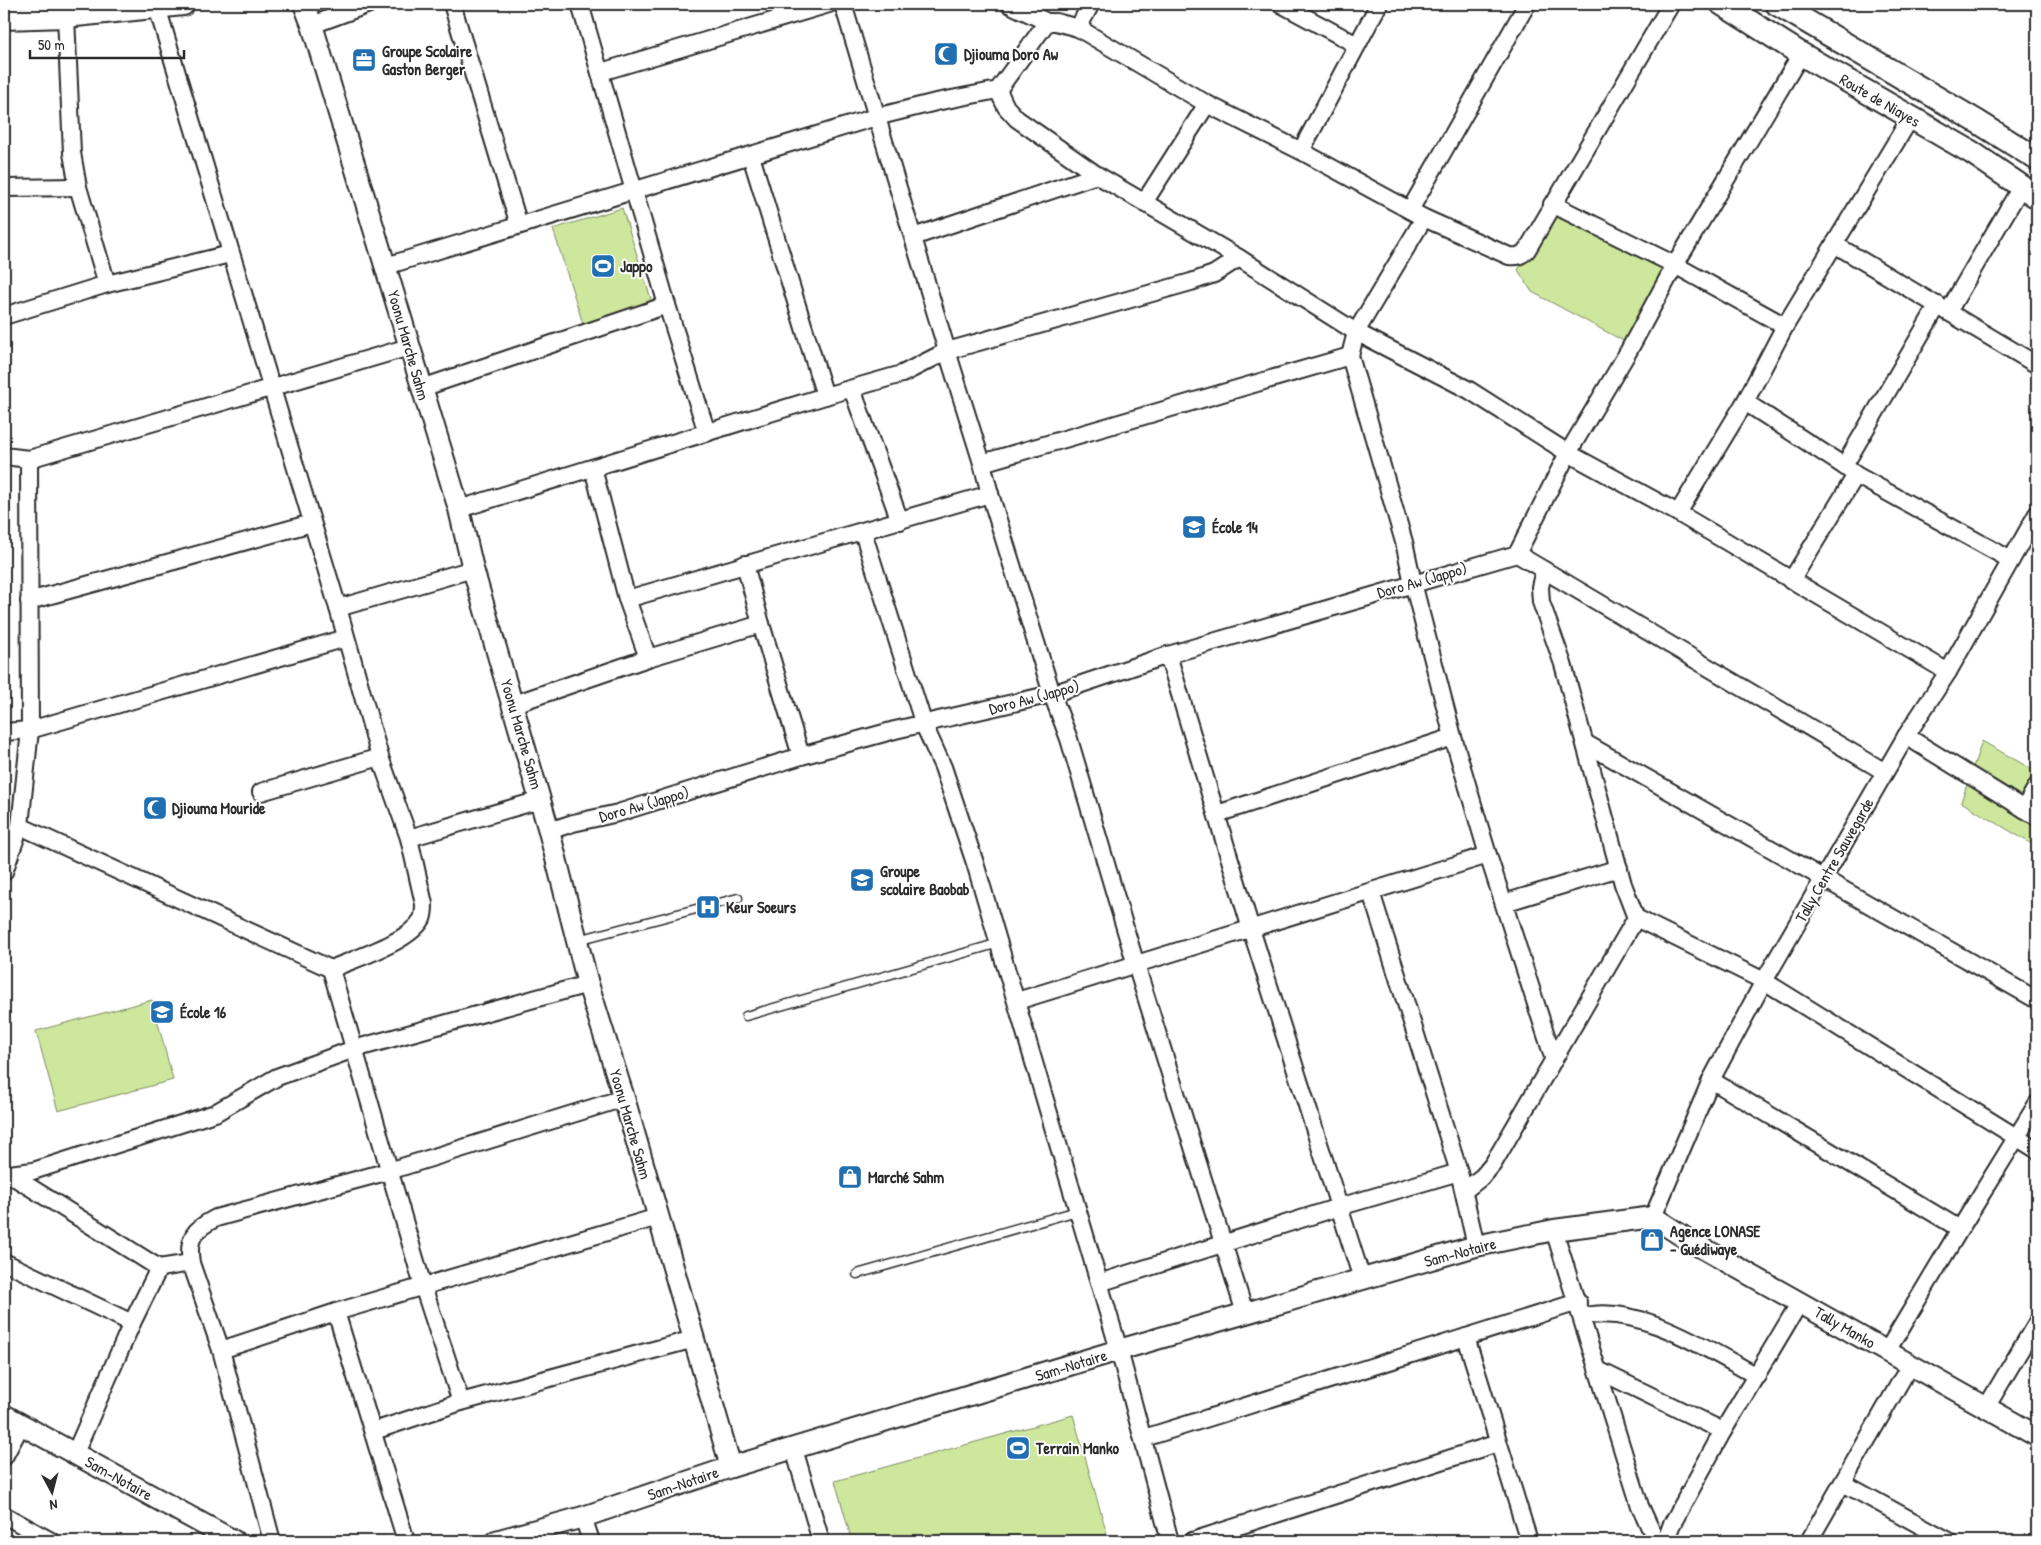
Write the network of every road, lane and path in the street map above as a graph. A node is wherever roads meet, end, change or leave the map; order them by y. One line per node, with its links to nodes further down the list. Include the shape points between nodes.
1 (183, 4): 16 (main road)
2 (304, 4): 20 (street, Yoonu Marche Sahm)
3 (370, 4): 20 (street)
4 (452, 4): 40 (street)
5 (580, 4): 24 (street)
6 (828, 4): 24 (street)
7 (843, 4): 27 (street)
8 (1009, 4): 19 (street)
9 (1091, 4): 21 (street)
10 (1281, 4): 22 (street)
11 (1379, 4): 22 (street)
12 (1527, 4): 39 (street)
13 (1671, 4): 38 (street)
14 (1722, 4): 23 (main road, Route de Niayes)
15 (1777, 4): 31 (main road, Route de Niayes)
16 (157, 7): 18 (main road); 43 (street)
17 (14, 13): 18 (main road)
18 (66, 16): 33 (street, via 72,153)
19 (1047, 22): 21 (street); 25 (street)
20 (312, 25): 46 (street, Yoonu Marche Sahm)
21 (1078, 28): 26 (street)
22 (1357, 45): 29 (street)
23 (1801, 54): 28 (main road, Route de Niayes); 45 (street)
24 (601, 72): 35 (street)
25 (998, 90): 27 (street); 32 (street, via 1006,107 1017,119)
26 (1206, 104): 29 (street); 37 (street)
27 (876, 117): 30 (street); 41 (street)
28 (1911, 117): 36 (main road, Route de Niayes, via 1971,152); 42 (street)
29 (1301, 151): 39 (street)
30 (751, 156): 35 (street); 60 (street)
31 (2037, 159)
32 (1097, 175): 37 (street); 41 (street)
33 (78, 187): 34 (street); 47 (street)
34 (4, 188)
35 (634, 190): 40 (street); 48 (street)
36 (2029, 192): 49 (street)
37 (1145, 201): 44 (street)
38 (1552, 204): 39 (street, via 1526,250 1517,256 1509,256); 45 (street)
39 (1417, 214): 52 (street)
40 (519, 225): 46 (street)
41 (913, 237): 54 (street)
42 (1834, 244): 49 (street); 51 (street)
43 (230, 254): 47 (street); 57 (street)
44 (1239, 258): 52 (street); 54 (street, via 1214,274 1192,282)
45 (1675, 265): 51 (street); 63 (street)
46 (386, 266): 53 (street, Yoonu Marche Sahm)
47 (107, 284): 50 (street)
48 (667, 305): 58 (street); 62 (street)
49 (1943, 309): 56 (street); 68 (street)
50 (4, 316)
51 (1785, 326): 61 (street)
52 (1356, 332): 55 (street); 63 (street, via 1469,390)
53 (409, 347): 57 (street); 58 (street, Yoonu Marche Sahm)
54 (947, 351): 59 (street, via 902,374); 66 (street)
55 (1350, 356): 66 (street); 82 (street)
56 (2037, 365)
57 (272, 388): 65 (street); 74 (street)
58 (422, 388): 70 (street, Yoonu Marche Sahm)
59 (852, 389): 60 (street); 73 (street)
60 (825, 396): 62 (street)
61 (1744, 402): 68 (street); 71 (street)
62 (707, 433): 67 (street)
63 (1568, 453): 71 (street); 76 (street)
64 (4, 456): 65 (street)
65 (29, 459): 84 (street)
66 (982, 463): 69 (street)
67 (593, 468): 70 (street); 83 (street)
68 (1850, 470): 77 (street); 81 (street)
69 (990, 494): 73 (street); 91 (street)
70 (459, 510): 79 (street, Yoonu Marche Sahm)
71 (1678, 513): 81 (street)
72 (2037, 514): 77 (street, Tally Centre Sauvegarde)
73 (900, 521): 75 (street)
74 (312, 523): 84 (street); 85 (street)
75 (863, 532): 78 (street); 93 (street)
76 (1517, 554): 80 (street); 82 (street, Doro Aw (Jappo))
77 (2011, 560): 90 (street, Tally Centre Sauvegarde)
78 (745, 564): 83 (street); 86 (street)
79 (473, 569): 85 (street); 92 (street, Yoonu Marche Sahm)
80 (1544, 570): 98 (street, via 1540,587 1542,602); 101 (street)
81 (1791, 581): 90 (street)
82 (1413, 583): 88 (street, Doro Aw (Jappo)); 96 (street)
83 (627, 598): 89 (street)
84 (30, 602): 94 (street)
85 (338, 608): 87 (street)
86 (761, 624): 89 (street); 99 (street)
87 (346, 638): 94 (street); 100 (street)
88 (1168, 655): 91 (street, Doro Aw (Jappo)); 106 (street)
89 (648, 658): 92 (street)
90 (1948, 672): 97 (street, Tally Centre Sauvegarde)
91 (1052, 694): 93 (street, Doro Aw (Jappo)); 121 (street, via 1069,738)
92 (514, 704): 104 (street, Yoonu Marche Sahm)
93 (924, 725): 99 (street, Doro Aw (Jappo)); 120 (street, via 943,767)
94 (30, 730): 95 (street); 107 (street)
95 (4, 732)
96 (1453, 736): 106 (street); 110 (street)
97 (1906, 736): 101 (street, Tally Centre Sauvegarde); 105 (street)
98 (1585, 742): 111 (street); 113 (street)
99 (801, 756): 108 (street, Doro Aw (Jappo))
100 (380, 757): 103 (street); 109 (street)
101 (1884, 772): 113 (street, Tally Centre Sauvegarde)
102 (2037, 786): 105 (street)
103 (261, 792)
104 (540, 800): 108 (street, Yoonu Marche Sahm); 109 (street)
105 (2030, 813)
106 (1216, 814): 118 (street)
107 (20, 826): 112 (street); 122 (street)
108 (550, 831): 119 (street, Yoonu Marche Sahm)
109 (409, 838): 122 (street, via 424,904 421,920 404,936)
110 (1488, 855): 114 (street); 116 (street)
111 (1619, 868): 116 (street); 117 (street)
112 (4, 872)
113 (1824, 878): 123 (street, Tally Centre Sauvegarde); 125 (street)
114 (1371, 892): 118 (street); 136 (street)
115 (738, 898): 119 (lane)
116 (1504, 903): 129 (street)
117 (1636, 918): 123 (street); 129 (street)
118 (1251, 929): 121 (street); 139 (street)
119 (578, 940): 124 (street, Yoonu Marche Sahm)
120 (1000, 943): 126 (street); 127 (lane)
121 (1136, 965): 126 (street); 145 (street)
122 (331, 969): 128 (street)
123 (1764, 981): 130 (street, Tally Centre Sauvegarde); 133 (street)
124 (588, 984): 128 (street); 131 (street, Yoonu Marche Sahm)
125 (2037, 1000)
126 (1017, 1001): 140 (street)
127 (746, 1016)
128 (354, 1049): 135 (street); 137 (street, via 277,1077 215,1113 34,1171)
129 (1554, 1060): 138 (street, via 1493,1164)
130 (1711, 1080): 142 (street, Tally Centre Sauvegarde); 143 (street)
131 (624, 1098): 135 (street); 141 (street, Yoonu Marche Sahm)
132 (2037, 1104): 133 (street)
133 (2017, 1138): 134 (street); 143 (street)
134 (2037, 1150)
135 (389, 1171): 148 (street, via 203,1224 191,1238); 153 (street)
136 (1459, 1172): 138 (street); 139 (street)
137 (5, 1176): 149 (street)
138 (1464, 1191): 146 (street)
139 (1339, 1207): 145 (street); 151 (street)
140 (1077, 1212): 150 (lane); 152 (street)
141 (658, 1217): 153 (street); 161 (street, Yoonu Marche Sahm)
142 (1653, 1217): 144 (street, Sam-Notaire); 154 (street, Tally Manko)
143 (1960, 1229): 164 (street)
144 (1554, 1230): 146 (street, Sam-Notaire); 155 (street)
145 (1223, 1244): 152 (street); 157 (street)
146 (1476, 1246): 151 (street, Sam-Notaire)
147 (4, 1262): 159 (street)
148 (191, 1263): 149 (street); 162 (street)
149 (159, 1268): 159 (street)
150 (857, 1274)
151 (1362, 1279): 157 (street, Sam-Notaire)
152 (1099, 1283): 163 (street)
153 (423, 1286): 156 (street); 168 (street)
154 (1800, 1302): 164 (street, Tally Manko); 167 (street)
155 (1580, 1309): 160 (street); 166 (street); 167 (street, via 1670,1330)
156 (336, 1312): 162 (street); 171 (street)
157 (1245, 1313): 163 (street, Sam-Notaire)
158 (2037, 1322): 169 (street)
159 (132, 1323): 177 (street)
160 (1466, 1337): 174 (street); 175 (street)
161 (694, 1339): 168 (street); 179 (street, Yoonu Marche Sahm)
162 (221, 1350): 185 (street)
163 (1119, 1350): 174 (street); 176 (street, Sam-Notaire)
164 (1887, 1351): 165 (street, Tally Manko)
165 (1910, 1365): 169 (street, Tally Manko); 180 (street)
166 (1598, 1370): 172 (street); 193 (street, via 1640,1506)
167 (1757, 1376): 172 (street)
168 (461, 1402): 171 (street)
169 (1987, 1406): 173 (street, Tally Manko)
170 (12, 1420): 177 (street, Sam-Notaire); 178 (street)
171 (374, 1430): 186 (street)
172 (1723, 1431): 194 (street)
173 (2037, 1436)
174 (1144, 1438): 190 (street)
175 (1498, 1443): 191 (street); 192 (street)
176 (794, 1449): 179 (street, Sam-Notaire); 189 (street)
177 (75, 1453): 184 (street, Sam-Notaire)
178 (4, 1457)
179 (731, 1467): 182 (street, Sam-Notaire)
180 (1843, 1483): 195 (street); 196 (street)
181 (4, 1515): 183 (street)
182 (583, 1517): 187 (street, Sam-Notaire); 188 (street)
183 (51, 1541)
184 (233, 1541)
185 (272, 1541)
186 (406, 1541)
187 (496, 1541)
188 (591, 1541)
189 (821, 1541)
190 (1170, 1541)
191 (1192, 1541)
192 (1529, 1541)
193 (1656, 1541)
194 (1666, 1541)
195 (1809, 1541)
196 (1949, 1541)

